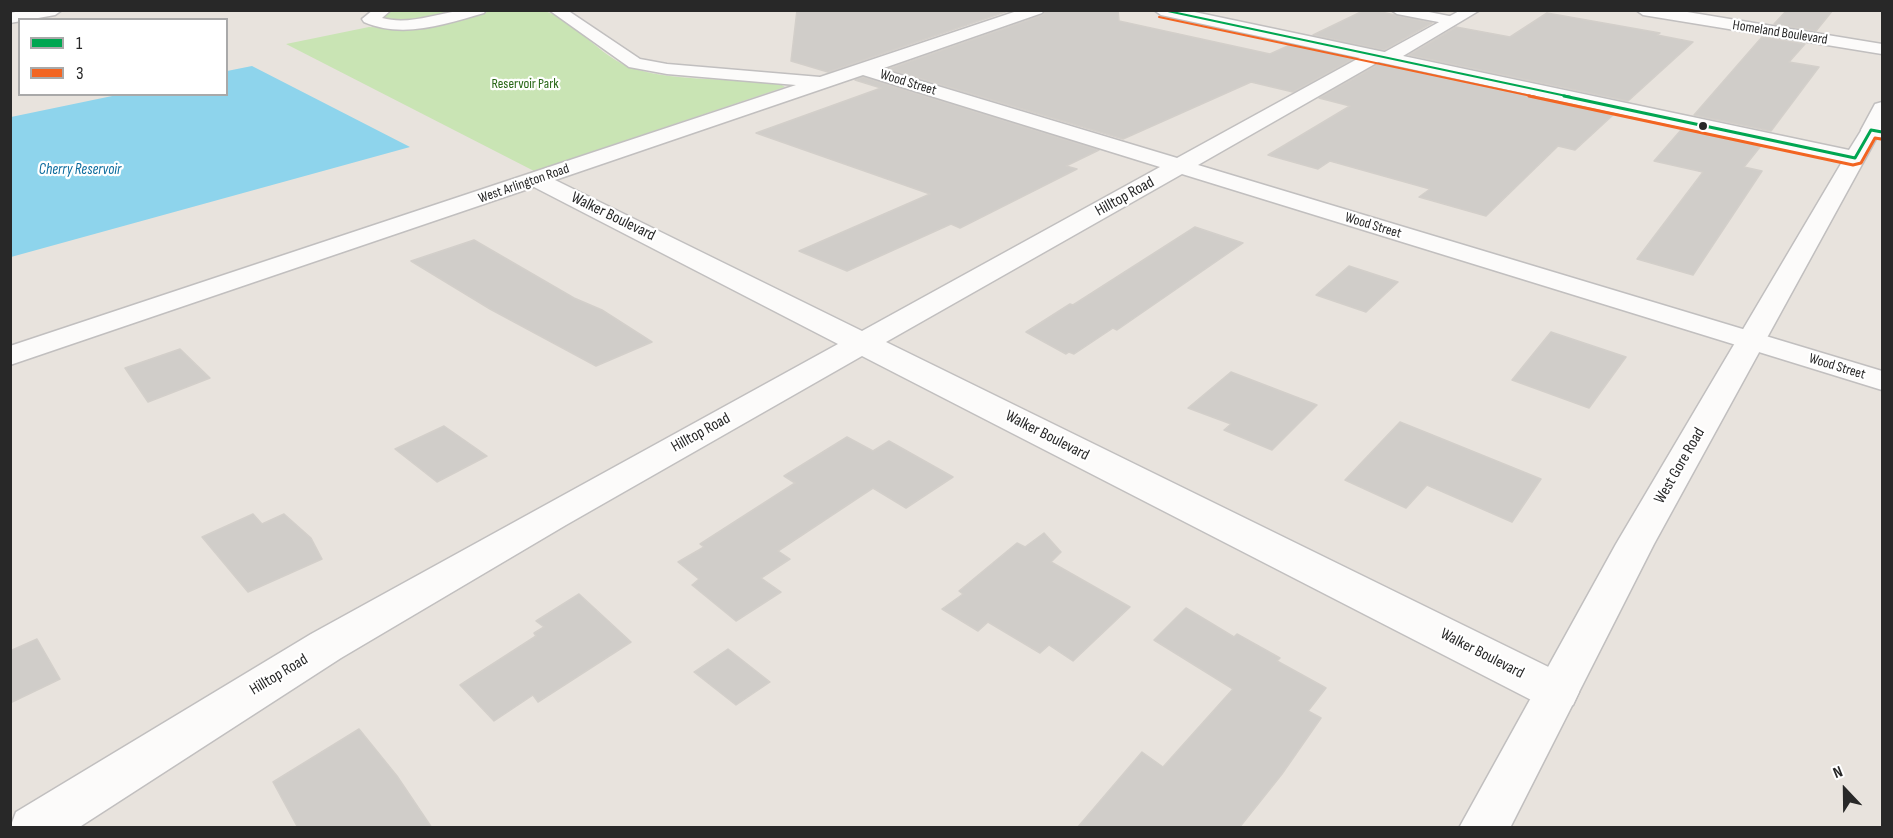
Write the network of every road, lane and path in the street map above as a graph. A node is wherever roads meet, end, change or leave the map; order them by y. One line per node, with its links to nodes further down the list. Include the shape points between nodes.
1 (55, 10): 10 (street)
2 (384, 10): 3 (street, via 370,19 402,25)
3 (479, 10)
4 (556, 10): 15 (street, via 635,63)
5 (1037, 10): 14 (street, West Arlington Road)
6 (1161, 10): 13 (street)
7 (1397, 10): 11 (lane)
8 (1473, 10): 11 (street, Hilltop Road)
9 (1643, 10): 12 (street, Homeland Boulevard)
10 (10, 18)
11 (1454, 21): 13 (street, Hilltop Road)
12 (1882, 49)
13 (1382, 57): 18 (street); 19 (street, Hilltop Road)
14 (863, 69): 15 (street, West Arlington Road); 19 (street, Wood Street)
15 (826, 82): 20 (street, West Arlington Road)
16 (1882, 108): 17 (street, West Gore Road)
17 (1877, 131): 18 (street, West Gore Road)
18 (1855, 158): 21 (street, West Gore Road)
19 (1179, 166): 21 (street, Wood Street); 22 (street, Hilltop Road)
20 (537, 180): 22 (street, Walker Boulevard); 23 (street, West Arlington Road)
21 (1751, 341): 24 (street, Wood Street); 25 (street, West Gore Road, via 1635,544)
22 (862, 342): 25 (street, Walker Boulevard); 26 (street, Hilltop Road, via 326,646)
23 (10, 356)
24 (1882, 381)
25 (1557, 692): 27 (street, West Gore Road)
26 (34, 828)
27 (1484, 828)

